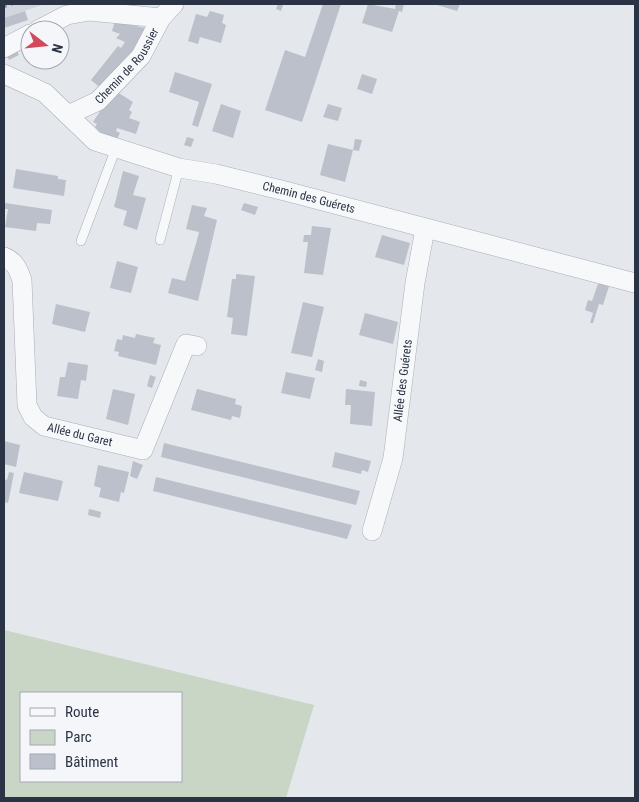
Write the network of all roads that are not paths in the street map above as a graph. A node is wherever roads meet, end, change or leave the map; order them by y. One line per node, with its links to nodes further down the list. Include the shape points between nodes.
1 (174, 4): 2 (street, Chemin de Roussier)
2 (162, 18): 3 (street, via 89,11); 7 (street, Chemin de Roussier, via 141,56 98,101)
3 (57, 20)
4 (20, 39): 5 (street)
5 (4, 48)
6 (4, 74): 7 (street, Chemin des Guérets, via 45,93)
7 (68, 115): 8 (street, Chemin des Guérets, via 95,141)
8 (116, 148): 9 (street, Chemin des Guérets); 12 (lane)
9 (179, 168): 10 (street, Chemin des Guérets, via 268,187); 11 (lane)
10 (425, 229): 14 (street, Chemin des Guérets); 16 (street, Allée des Guérets, via 393,458)
11 (160, 240)
12 (81, 241)
13 (4, 257): 15 (street, Allée du Garet, via 19,270 22,280 27,405 33,417 44,426 144,450 186,344)
14 (635, 283)
15 (197, 346)
16 (372, 531)

